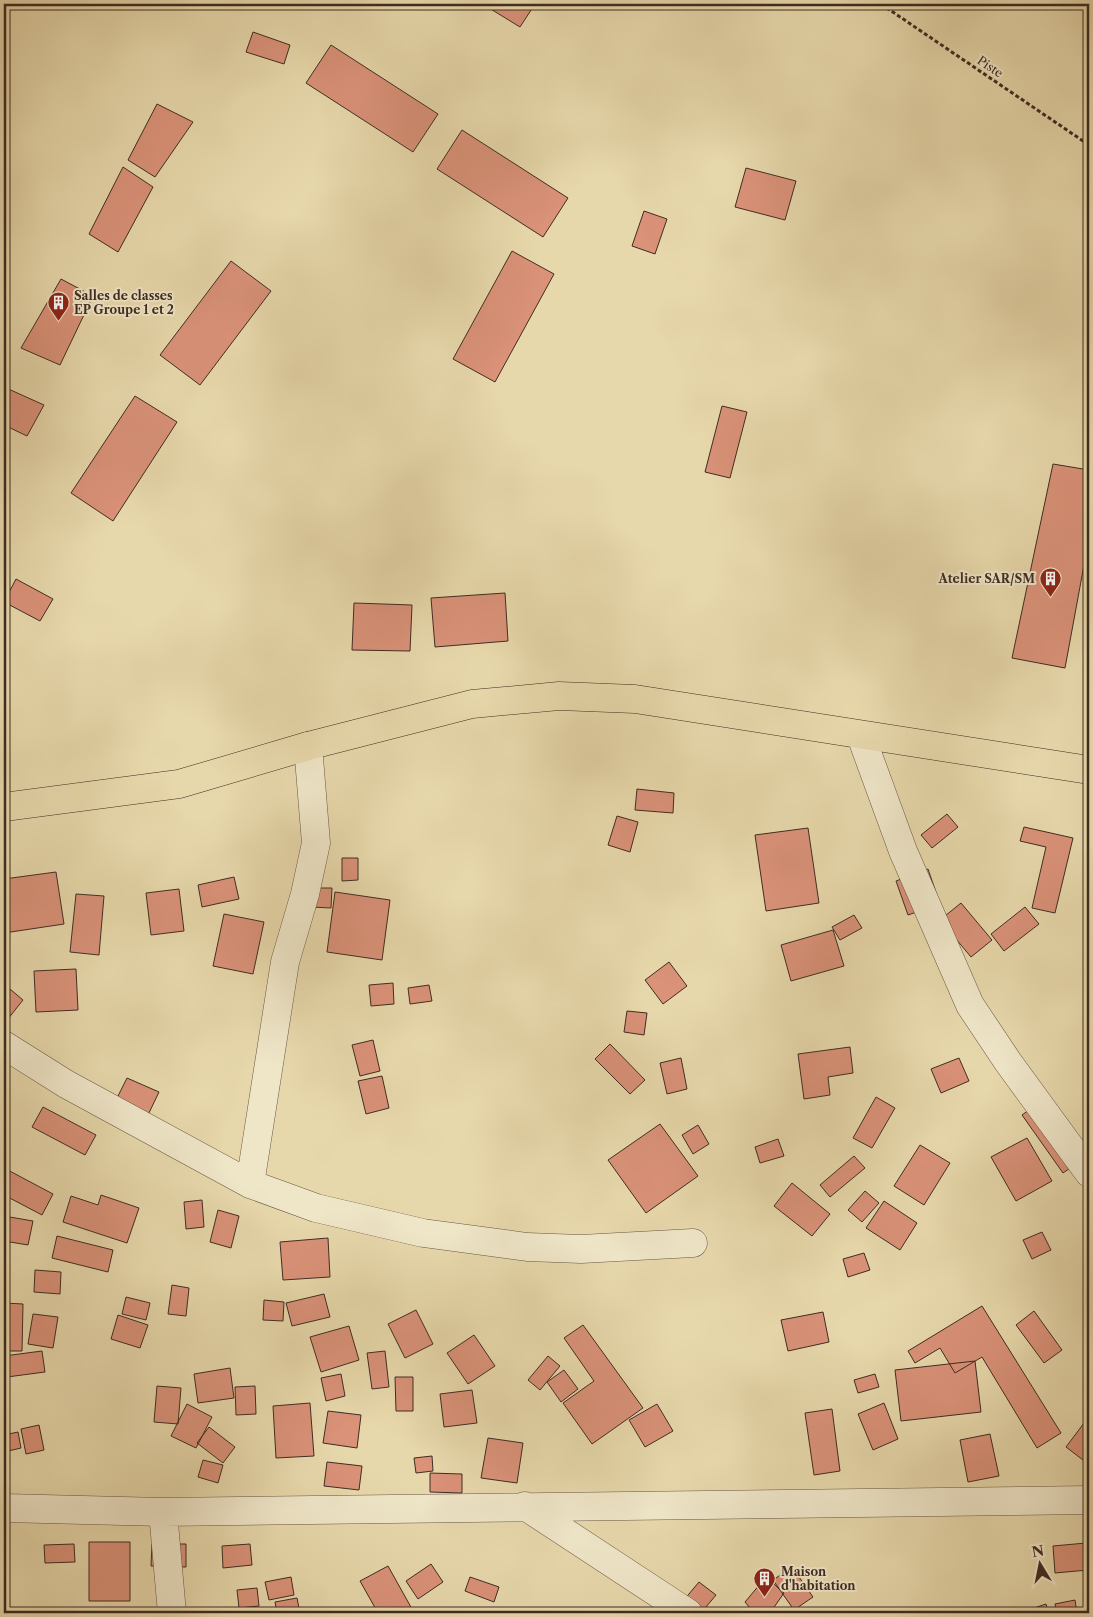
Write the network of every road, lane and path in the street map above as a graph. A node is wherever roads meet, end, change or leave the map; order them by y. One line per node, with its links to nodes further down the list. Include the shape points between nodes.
1 (881, 4): 2 (path, Piste)
2 (1089, 145)
3 (862, 736): 4 (main road, via 635,699 560,696 472,704); 5 (main road); 8 (street, via 903,851 970,1005)
4 (308, 746): 6 (main road, via 179,784); 9 (street, via 316,843 306,894 285,962)
5 (1089, 770)
6 (4, 807)
7 (4, 1045): 9 (street, via 66,1084)
8 (1089, 1173)
9 (250, 1184): 10 (street, via 316,1208 423,1233 518,1246 581,1249)
10 (694, 1243)
11 (1089, 1500): 12 (street)
12 (525, 1506): 14 (street); 16 (street)
13 (4, 1508): 14 (street)
14 (163, 1512): 15 (street)
15 (172, 1613)
16 (688, 1613)

